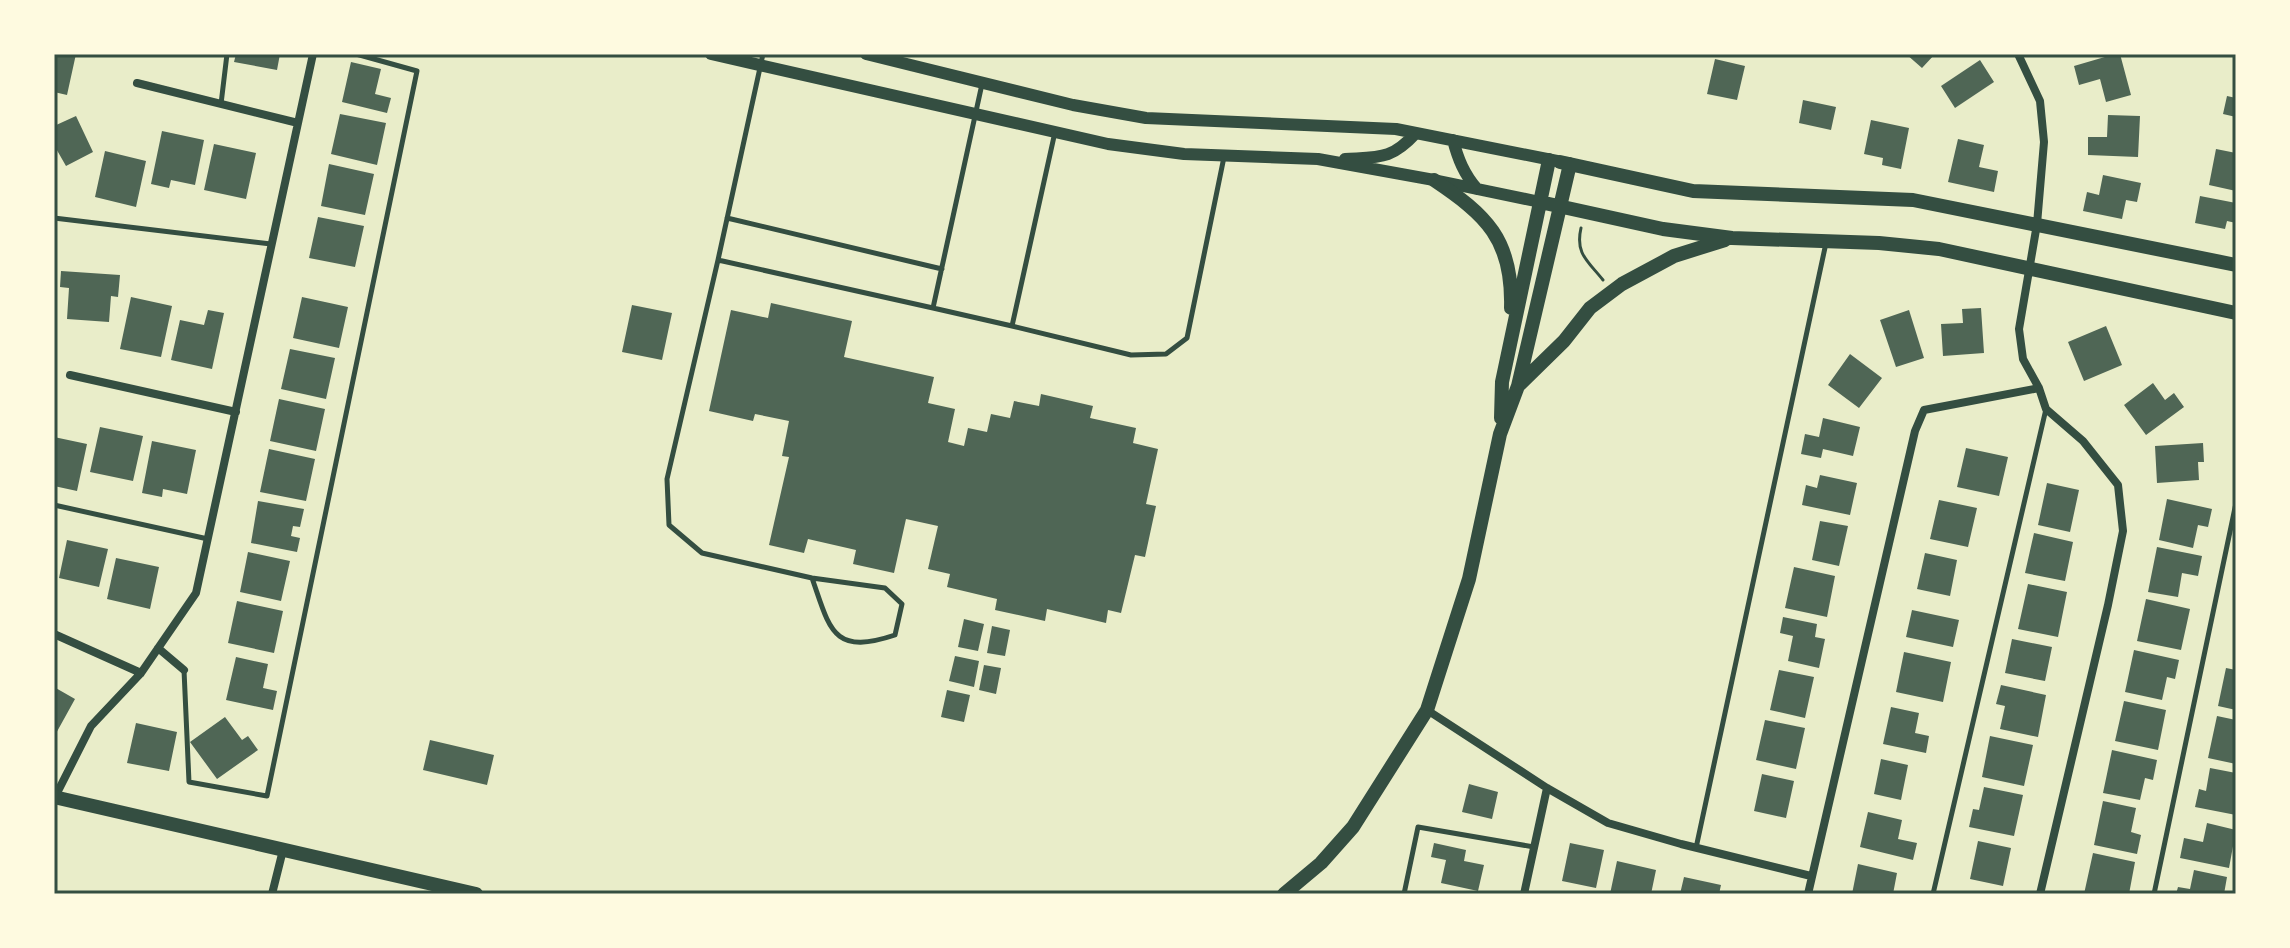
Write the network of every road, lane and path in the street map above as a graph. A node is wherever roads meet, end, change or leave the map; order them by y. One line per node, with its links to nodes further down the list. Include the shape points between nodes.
1 (227, 54): 10 (lane)
2 (313, 54): 12 (street)
3 (356, 54): 51 (lane, via 417,71 267,796 189,782)
4 (711, 54): 7 (street)
5 (866, 54): 9 (street)
6 (2018, 54): 26 (street, via 2040,101 2044,142)
7 (762, 60): 11 (street); 24 (lane)
8 (137, 83): 10 (street)
9 (983, 83): 11 (lane); 14 (street, via 1146,118)
10 (221, 104): 12 (street)
11 (976, 115): 13 (street); 32 (lane)
12 (298, 123): 29 (street)
13 (1055, 132): 16 (street, via 1108,144); 37 (lane)
14 (1416, 133): 15 (street); 17 (street, via 1385,157)
15 (1453, 140): 18 (street); 20 (street, via 1466,177)
16 (1224, 156): 17 (street); 37 (lane, via 1187,338 1166,354 1131,355)
17 (1318, 159): 19 (street)
18 (1559, 162): 21 (main road); 22 (main road); 26 (main road, via 1693,191 1913,200)
19 (1434, 180): 20 (street); 38 (main road, via 1471,205 1501,245 1512,287)
20 (1477, 189): 21 (street)
21 (1540, 202): 22 (main road); 38 (main road)
22 (1560, 207): 27 (main road); 40 (main road)
23 (54, 218): 29 (lane)
24 (727, 218): 30 (lane); 32 (lane)
25 (1582, 224): 34 (path, via 1577,244)
26 (2037, 224): 31 (main road); 33 (street)
27 (1732, 238): 28 (main road); 40 (main road, via 1674,256 1622,284 1590,308)
28 (1827, 241): 33 (main road, via 1939,249); 57 (lane)
29 (272, 244): 43 (street)
30 (718, 260): 35 (lane); 48 (lane, via 667,479 669,525 702,553)
31 (2236, 265)
32 (942, 269): 35 (lane)
33 (2029, 269): 36 (main road); 41 (street, via 2019,329 2023,359)
34 (1605, 283)
35 (933, 308): 37 (lane)
36 (2236, 313)
37 (1012, 326)
38 (1510, 348): 44 (main road, via 1502,382)
39 (70, 375): 43 (street)
40 (1518, 386): 44 (main road)
41 (2039, 388): 42 (street); 59 (street, via 1924,410)
42 (2046, 409): 66 (lane); 67 (street, via 2083,441 2118,485 2123,531)
43 (236, 412): 47 (street)
44 (1500, 434): 53 (main road, via 1469,579)
45 (2236, 503): 68 (lane)
46 (54, 505): 47 (lane)
47 (208, 539): 50 (street, via 196,593)
48 (812, 578): 48 (lane, via 830,630 844,641 879,641 895,635 902,604 885,588)
49 (54, 634): 52 (street)
50 (158, 648): 51 (street); 52 (street)
51 (184, 670)
52 (141, 673): 55 (street, via 91,726)
53 (1427, 710): 54 (street); 62 (main road, via 1353,827)
54 (1547, 788): 56 (street); 57 (street, via 1608,823)
55 (55, 797): 58 (main road)
56 (1534, 847): 63 (lane, via 1418,827); 64 (street)
57 (1696, 848): 59 (street)
58 (283, 850): 60 (street); 61 (main road)
59 (1811, 876): 65 (street)
60 (272, 894)
61 (476, 894)
62 (1284, 894)
63 (1404, 894)
64 (1524, 894)
65 (1808, 894)
66 (1933, 894)
67 (2040, 894)
68 (2154, 894)

